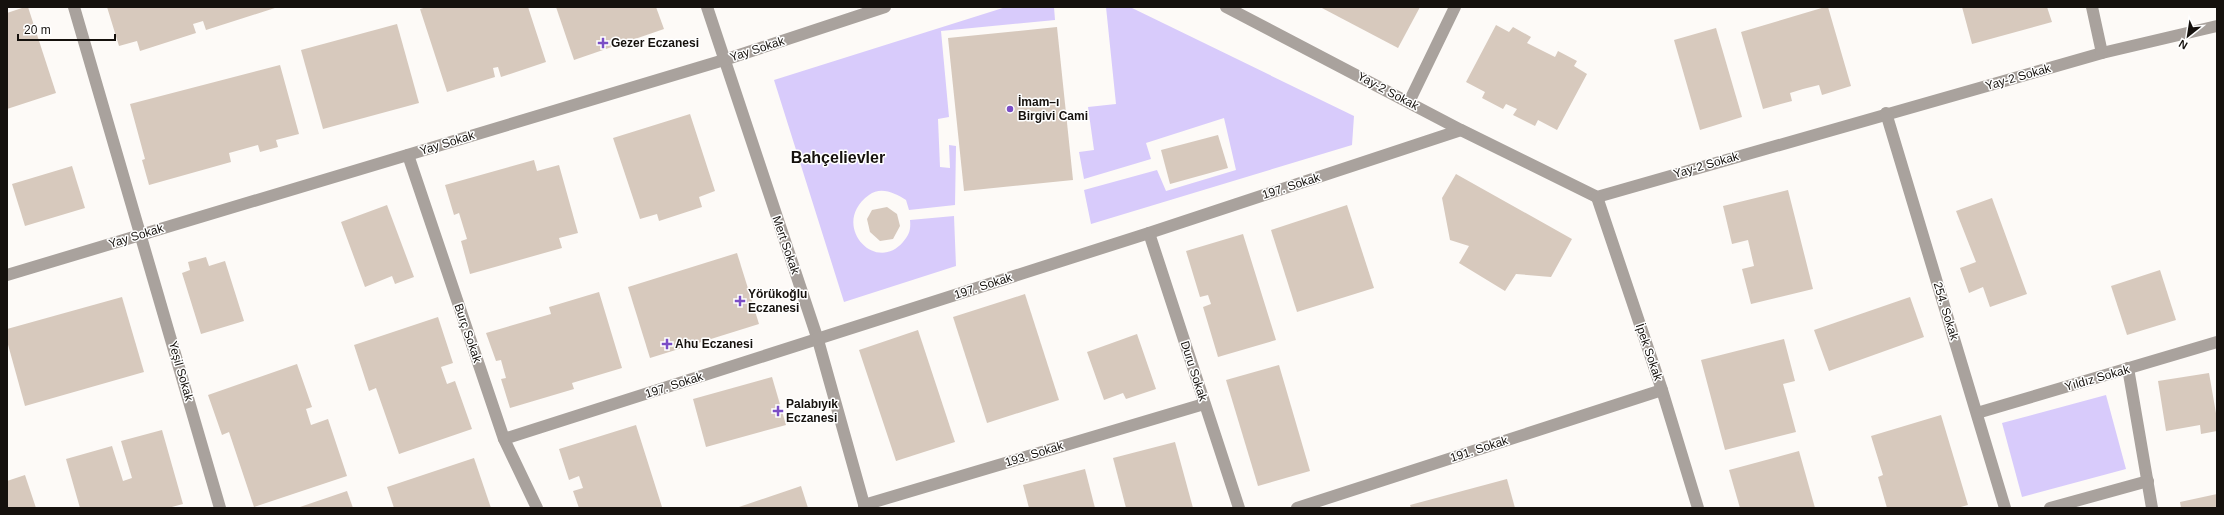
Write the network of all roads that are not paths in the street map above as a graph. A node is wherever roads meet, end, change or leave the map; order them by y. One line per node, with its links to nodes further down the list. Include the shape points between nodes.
1 (74, 7): 16 (street, Yeşil Sokak)
2 (707, 7): 9 (street, Mert Sokak)
3 (885, 7): 9 (street, Yay Sokak)
4 (1226, 7): 10 (street, Yay-2 Sokak)
5 (1456, 7): 10 (street)
6 (2092, 7): 8 (street)
7 (2217, 26): 8 (street, Yay-2 Sokak)
8 (2102, 53): 11 (street, Yay-2 Sokak)
9 (724, 60): 13 (street, Yay Sokak); 18 (street, Mert Sokak)
10 (1409, 102): 12 (street, Yay-2 Sokak)
11 (1886, 113): 14 (street, Yay-2 Sokak); 23 (street, 254. Sokak)
12 (1460, 130): 14 (street, Yay-2 Sokak); 15 (street, 197. Sokak)
13 (408, 155): 16 (street, Yay Sokak); 24 (street, Burç Sokak)
14 (1597, 197): 21 (street, İpek Sokak)
15 (1149, 233): 18 (street, 197. Sokak); 22 (street, Duru Sokak)
16 (142, 234): 17 (street, Yay Sokak); 27 (street, Yeşil Sokak)
17 (7, 275)
18 (818, 340): 24 (street, 197. Sokak); 26 (street, Mert Sokak)
19 (2217, 342): 20 (street, Yıldız Sokak)
20 (2128, 368): 23 (street, Yıldız Sokak); 25 (street)
21 (1662, 390): 30 (street, 191. Sokak); 31 (street, İpek Sokak)
22 (1204, 404): 26 (street, 193. Sokak); 29 (street, Duru Sokak)
23 (1977, 413): 32 (street, 254. Sokak)
24 (504, 439): 28 (street, Burç Sokak)
25 (2148, 481): 33 (street); 34 (street)
26 (865, 506)
27 (220, 508)
28 (537, 508)
29 (1239, 508)
30 (1297, 508)
31 (1698, 508)
32 (2006, 508)
33 (2050, 508)
34 (2152, 508)

